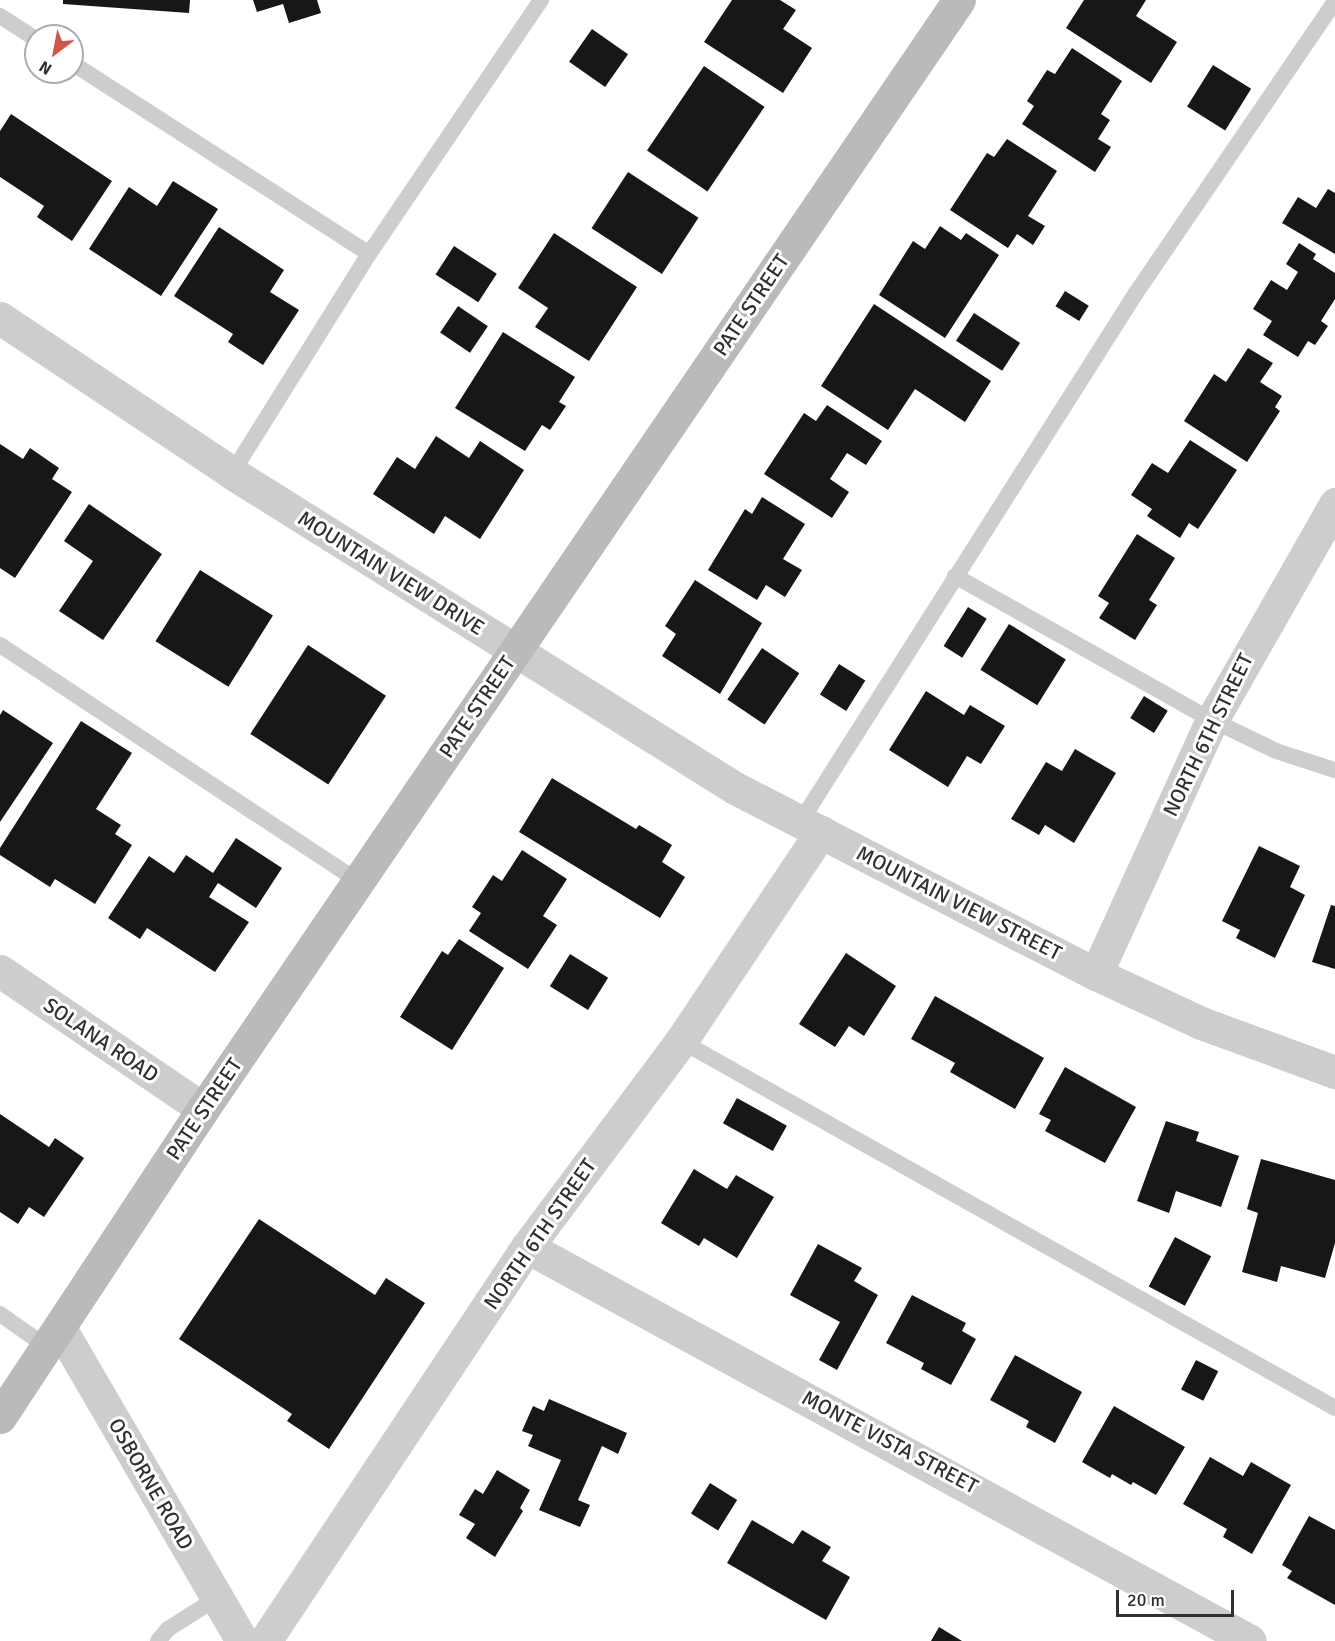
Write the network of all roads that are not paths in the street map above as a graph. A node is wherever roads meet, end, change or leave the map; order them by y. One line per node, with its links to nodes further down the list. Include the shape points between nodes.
1 (541, 0): 7 (lane)
2 (959, 0): 13 (street, PATE STREET)
3 (1335, 1): 11 (lane, via 1137,293)
4 (0, 16): 5 (lane)
5 (24, 31)
6 (84, 71): 7 (lane)
7 (369, 254): 9 (lane)
8 (0, 318): 9 (street, MOUNTAIN VIEW DRIVE)
9 (232, 473): 13 (street, MOUNTAIN VIEW DRIVE)
10 (1335, 504): 14 (street, NORTH 6TH STREET)
11 (955, 576): 14 (lane); 16 (lane)
12 (0, 645): 17 (lane)
13 (515, 651): 16 (street, MOUNTAIN VIEW DRIVE, via 735,788); 17 (street, PATE STREET)
14 (1212, 720): 15 (lane, via 1276,750); 19 (street, NORTH 6TH STREET)
15 (1335, 770)
16 (811, 826): 19 (street, MOUNTAIN VIEW STREET); 20 (street, NORTH 6TH STREET)
17 (358, 881): 22 (street, PATE STREET)
18 (0, 971): 22 (street, SOLANA ROAD)
19 (1096, 974): 21 (street, via 1201,1023)
20 (681, 1041): 23 (street, NORTH 6TH STREET); 26 (lane)
21 (1335, 1072)
22 (203, 1109): 25 (street, PATE STREET)
23 (527, 1247): 31 (street, NORTH 6TH STREET); 32 (street, MONTE VISTA STREET)
24 (0, 1314): 25 (lane)
25 (54, 1338): 27 (street, PATE STREET); 28 (street, OSBORNE ROAD)
26 (1335, 1408)
27 (0, 1417)
28 (217, 1598): 29 (lane, via 168,1629); 30 (street, OSBORNE ROAD)
29 (158, 1641)
30 (242, 1641)
31 (265, 1641)
32 (1250, 1641)

